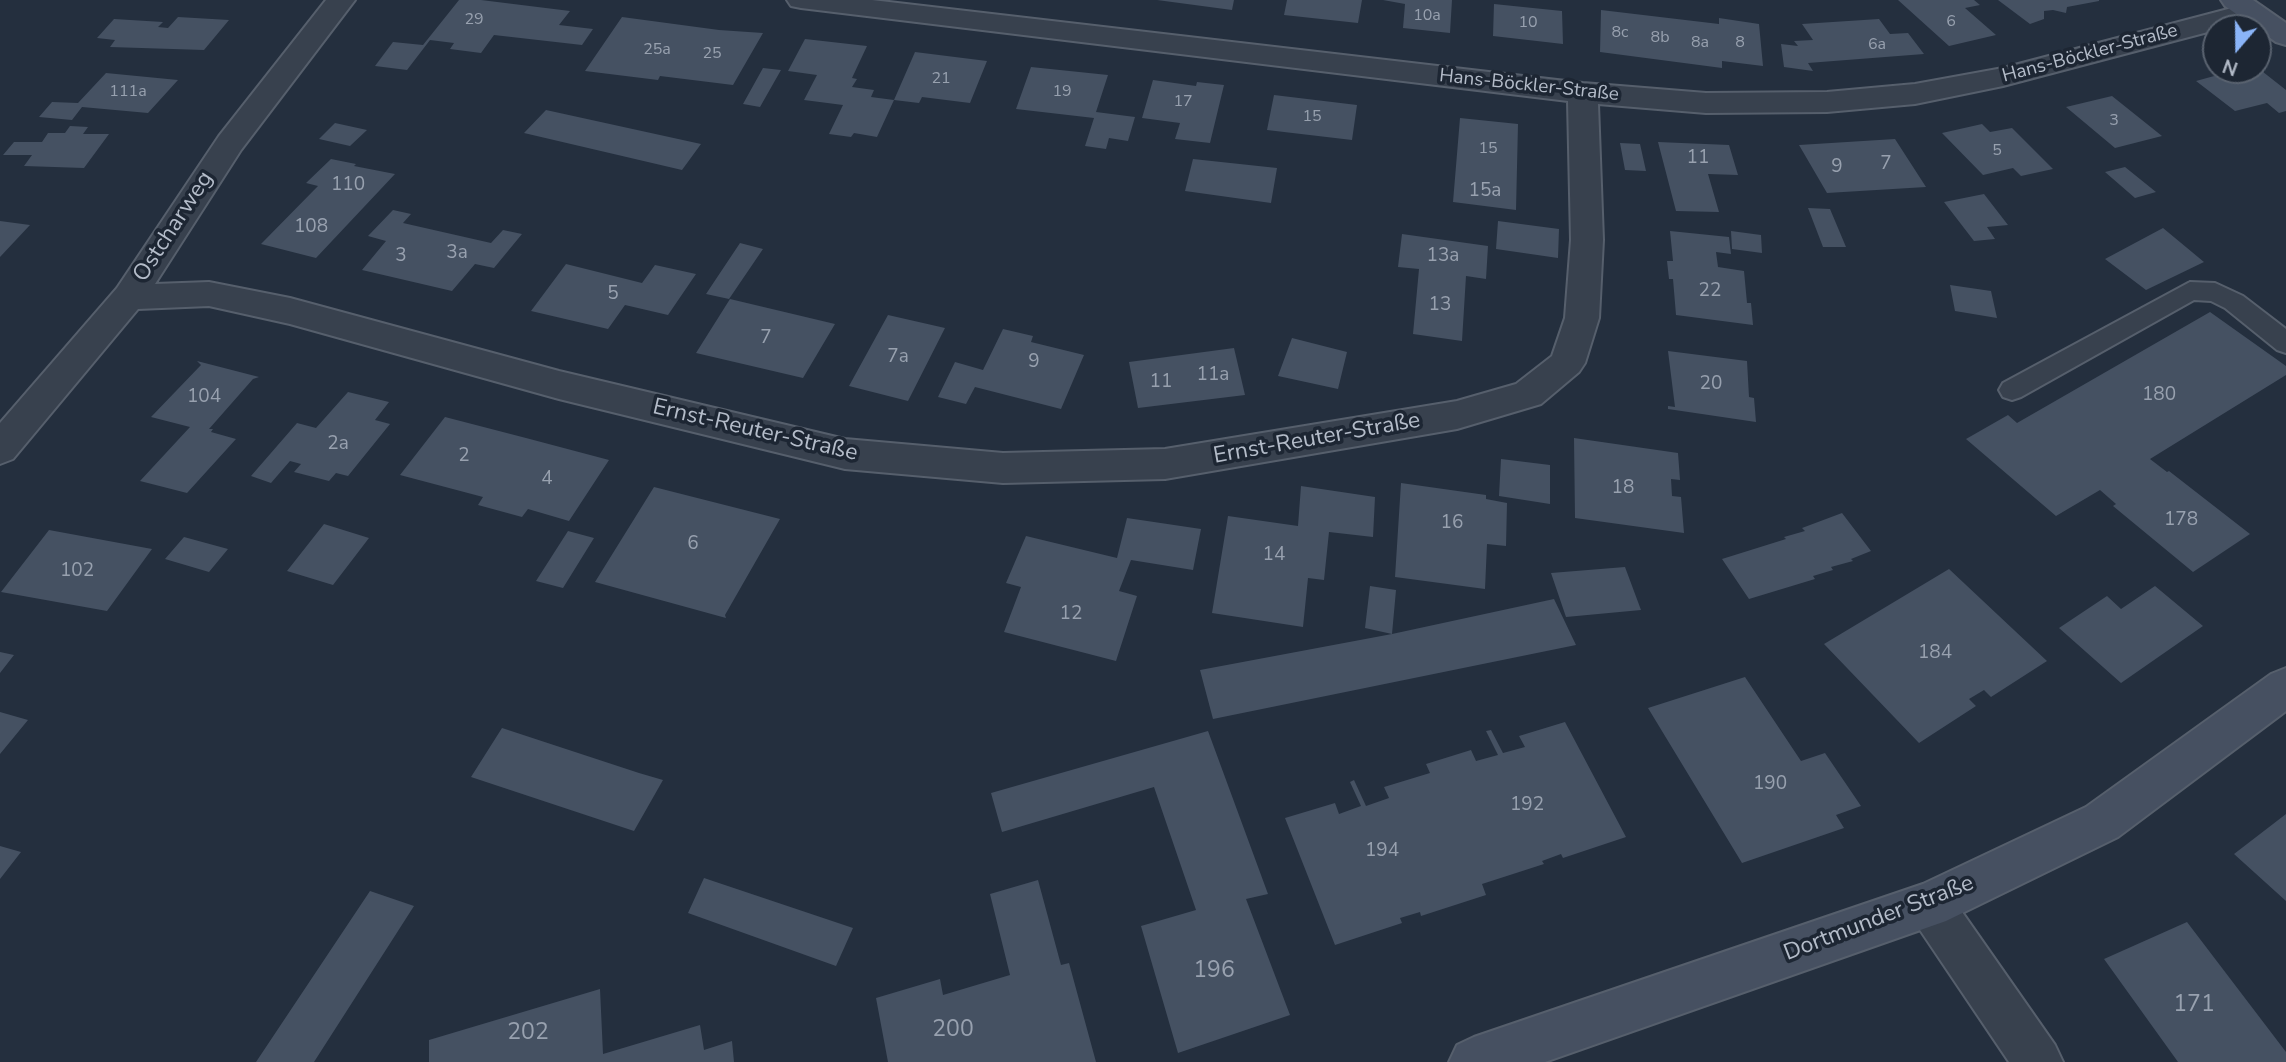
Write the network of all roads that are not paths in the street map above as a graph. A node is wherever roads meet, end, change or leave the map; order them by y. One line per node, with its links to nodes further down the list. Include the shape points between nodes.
1 (341, 0): 6 (street, Ostcharweg, via 230,143)
2 (801, 0): 5 (street, Hans-Böckler-Straße)
3 (2243, 6): 4 (main road); 5 (street, Hans-Böckler-Straße, via 2003,77 1915,94 1827,102 1706,103)
4 (2286, 36)
5 (1583, 93): 6 (street, Ernst-Reuter-Straße, via 1587,240 1581,318 1567,363 1528,394 1457,415 1165,464 1003,468 845,454 559,386 289,311 209,295)
6 (129, 297): 9 (street, Ostcharweg)
7 (2286, 343): 8 (lane, via 2234,302 2215,292 2190,291)
8 (2012, 390)
9 (0, 449)
10 (2286, 687): 11 (main road, Dortmunder Straße, via 2102,822)
11 (1930, 905): 12 (main road, Dortmunder Straße); 13 (street)
12 (1474, 1062)
13 (2038, 1062)

